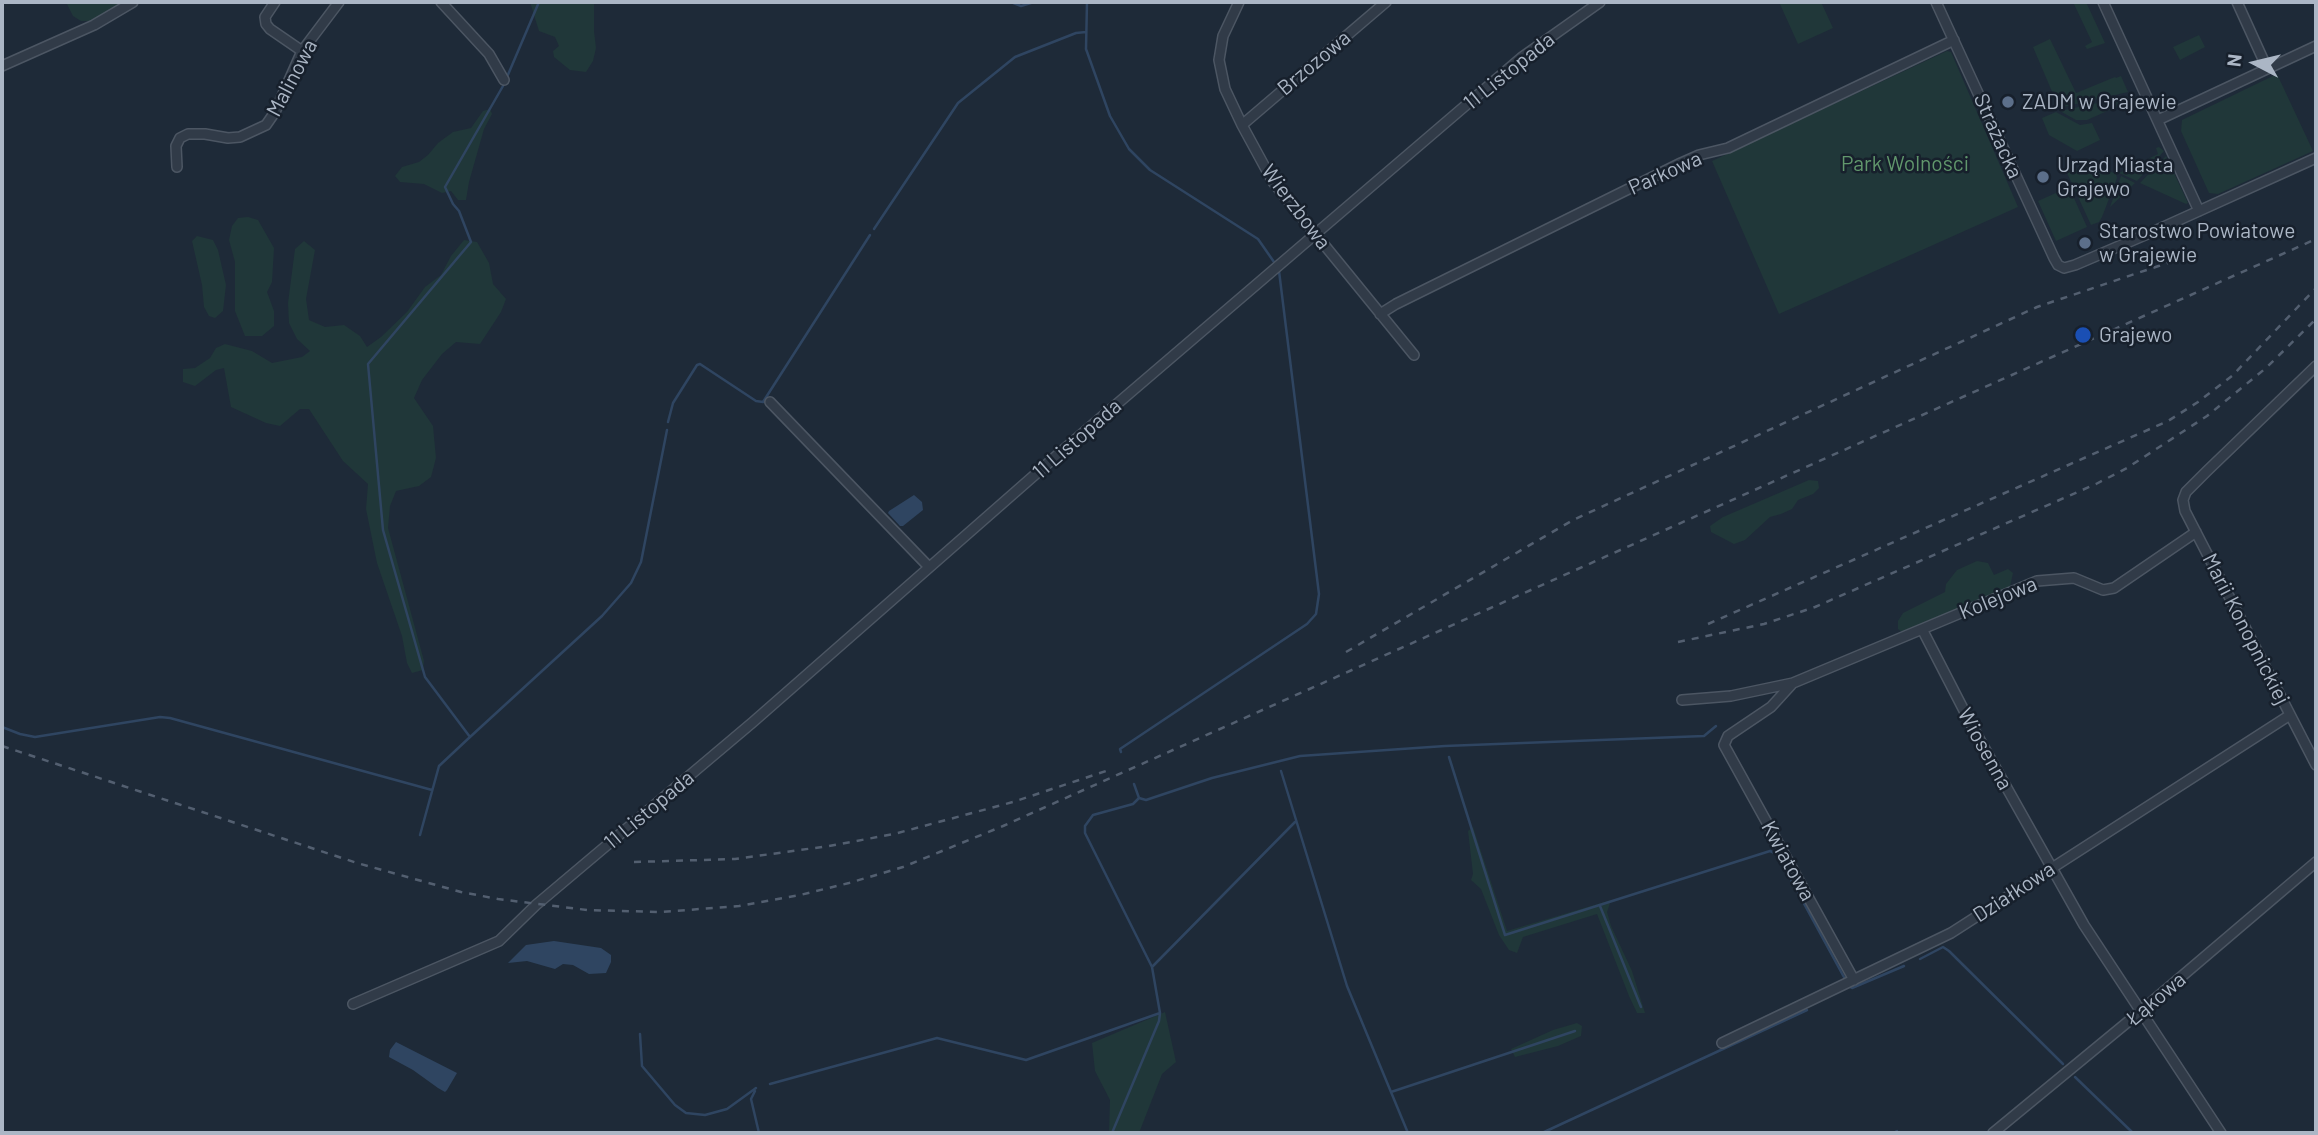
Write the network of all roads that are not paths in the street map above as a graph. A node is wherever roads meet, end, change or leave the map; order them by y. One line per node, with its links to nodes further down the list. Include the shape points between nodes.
1 (133, 2): 14 (street, via 94,25)
2 (275, 2): 13 (street, via 266,23)
3 (339, 2): 13 (street, Malinowa)
4 (441, 2): 16 (street, via 489,54)
5 (1239, 2): 18 (street, Wierzbowa, via 1223,36 1219,60 1225,89)
6 (1386, 2): 18 (street, Brzozowa)
7 (1600, 2): 22 (street, 11 Listopada, via 1521,58)
8 (1936, 2): 11 (street, Strażacka)
9 (2103, 2): 17 (street)
10 (2238, 2): 15 (street)
11 (1954, 40): 21 (street, Strażacka, via 2058,265 2075,265); 23 (street, Parkowa, via 1728,148 1681,163)
12 (2316, 46): 15 (street)
13 (302, 51): 20 (street, Malinowa, via 266,125 240,137 188,134 176,146)
14 (2, 65)
15 (2267, 68): 17 (street)
16 (504, 80)
17 (2158, 120): 21 (street)
18 (1242, 125): 22 (street, Wierzbowa, via 1273,182)
19 (2316, 158): 21 (street)
20 (177, 167)
21 (2199, 211)
22 (1315, 234): 23 (street, Wierzbowa); 28 (street, 11 Listopada)
23 (1380, 314): 24 (street, Wierzbowa)
24 (1414, 355)
25 (2316, 366): 27 (street, Marii Konopnickiej, via 2186,492 2185,511)
26 (770, 402): 28 (street)
27 (2196, 532): 29 (street, Kolejowa, via 2114,588 2103,590 2074,578 2037,581); 32 (street, Marii Konopnickiej)
28 (929, 567): 38 (street, 11 Listopada, via 499,941)
29 (1922, 629): 30 (street, Kolejowa); 36 (street, Wiosenna)
30 (1793, 683): 31 (street, Kolejowa); 33 (street, Kolejowa, via 1771,707)
31 (1682, 700)
32 (2290, 715): 34 (street, Marii Konopnickiej); 36 (street, Działkowa)
33 (1724, 740): 37 (street, Kwiatowa)
34 (2316, 765)
35 (2316, 862): 39 (street, Łąkowa)
36 (2050, 868): 37 (street, Działkowa, via 1951,933); 39 (street, Wiosenna)
37 (1854, 980): 40 (street, Działkowa)
38 (354, 1004)
39 (2141, 1011): 41 (street, Łąkowa); 42 (street, Wiosenna)
40 (1722, 1043)
41 (1993, 1133)
42 (2221, 1133)

